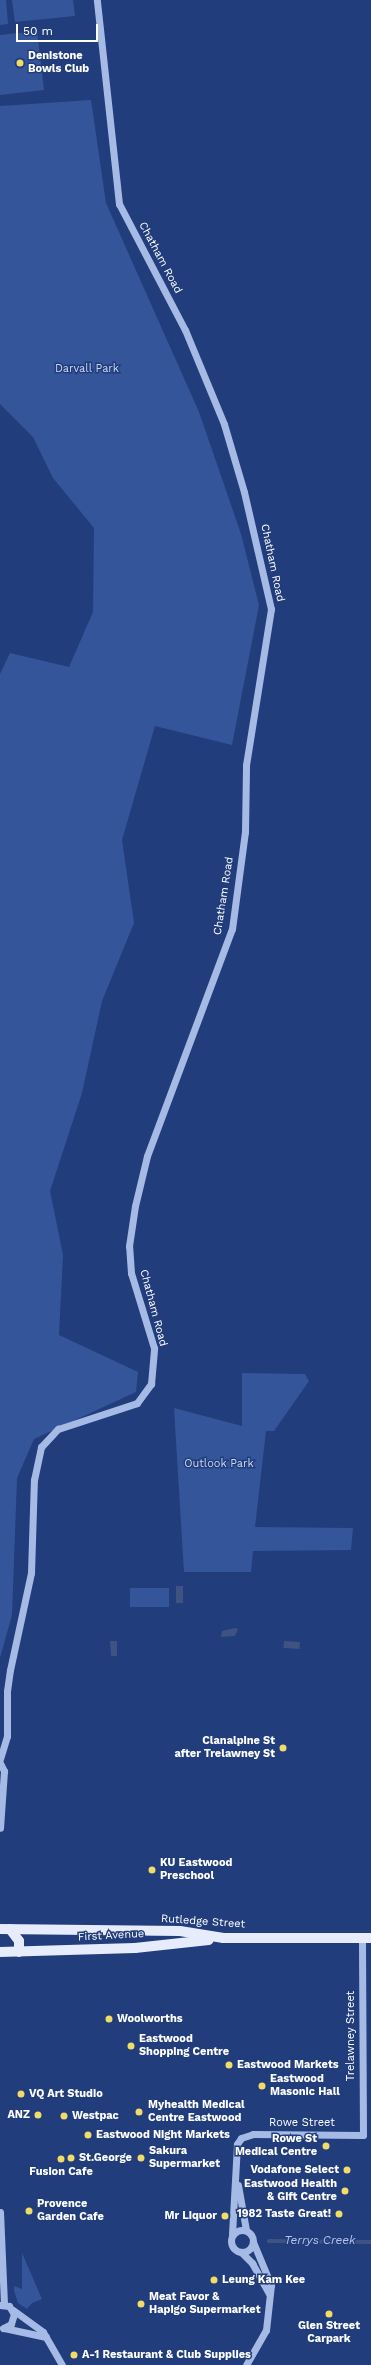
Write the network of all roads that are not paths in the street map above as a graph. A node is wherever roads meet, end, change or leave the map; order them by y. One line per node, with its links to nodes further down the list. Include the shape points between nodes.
1 (97, 0): 2 (street, Chatham Road, via 119,204 186,330 224,424 244,492 271,609 246,765 244,832 232,929 147,1156 135,1206 129,1246 131,1273 154,1348 151,1384 137,1403 58,1429 41,1448 34,1480 31,1573 7,1691 6,1736)
2 (0, 1759)
3 (0, 1763): 4 (street, via 4,1770)
4 (0, 1828)
5 (5, 1929): 6 (main road, Rutledge Street, via 180,1931); 9 (main road, via 19,1941)
6 (223, 1938): 7 (main road, Rutledge Street); 9 (main road, First Avenue, via 135,1948)
7 (367, 1938): 10 (street, Trelawney Street)
8 (4, 1952): 9 (main road, First Avenue)
9 (20, 1952)
10 (363, 2135): 11 (street, Rowe Street, via 253,2134 241,2138 238,2144)
11 (237, 2168): 13 (street); 14 (street)
12 (0, 2212): 18 (street)
13 (246, 2230): 14 (street); 15 (street)
14 (232, 2234): 16 (street, via 231,2244)
15 (253, 2242): 16 (street, via 250,2249); 17 (street, via 271,2285)
16 (241, 2252): 17 (street, via 252,2263)
17 (269, 2294): 23 (street, via 266,2330)
18 (2, 2304): 19 (street)
19 (13, 2310): 20 (street, via 14,2321); 21 (street, via 37,2326)
20 (2, 2328): 21 (street)
21 (47, 2337): 22 (street)
22 (62, 2365)
23 (246, 2365)

